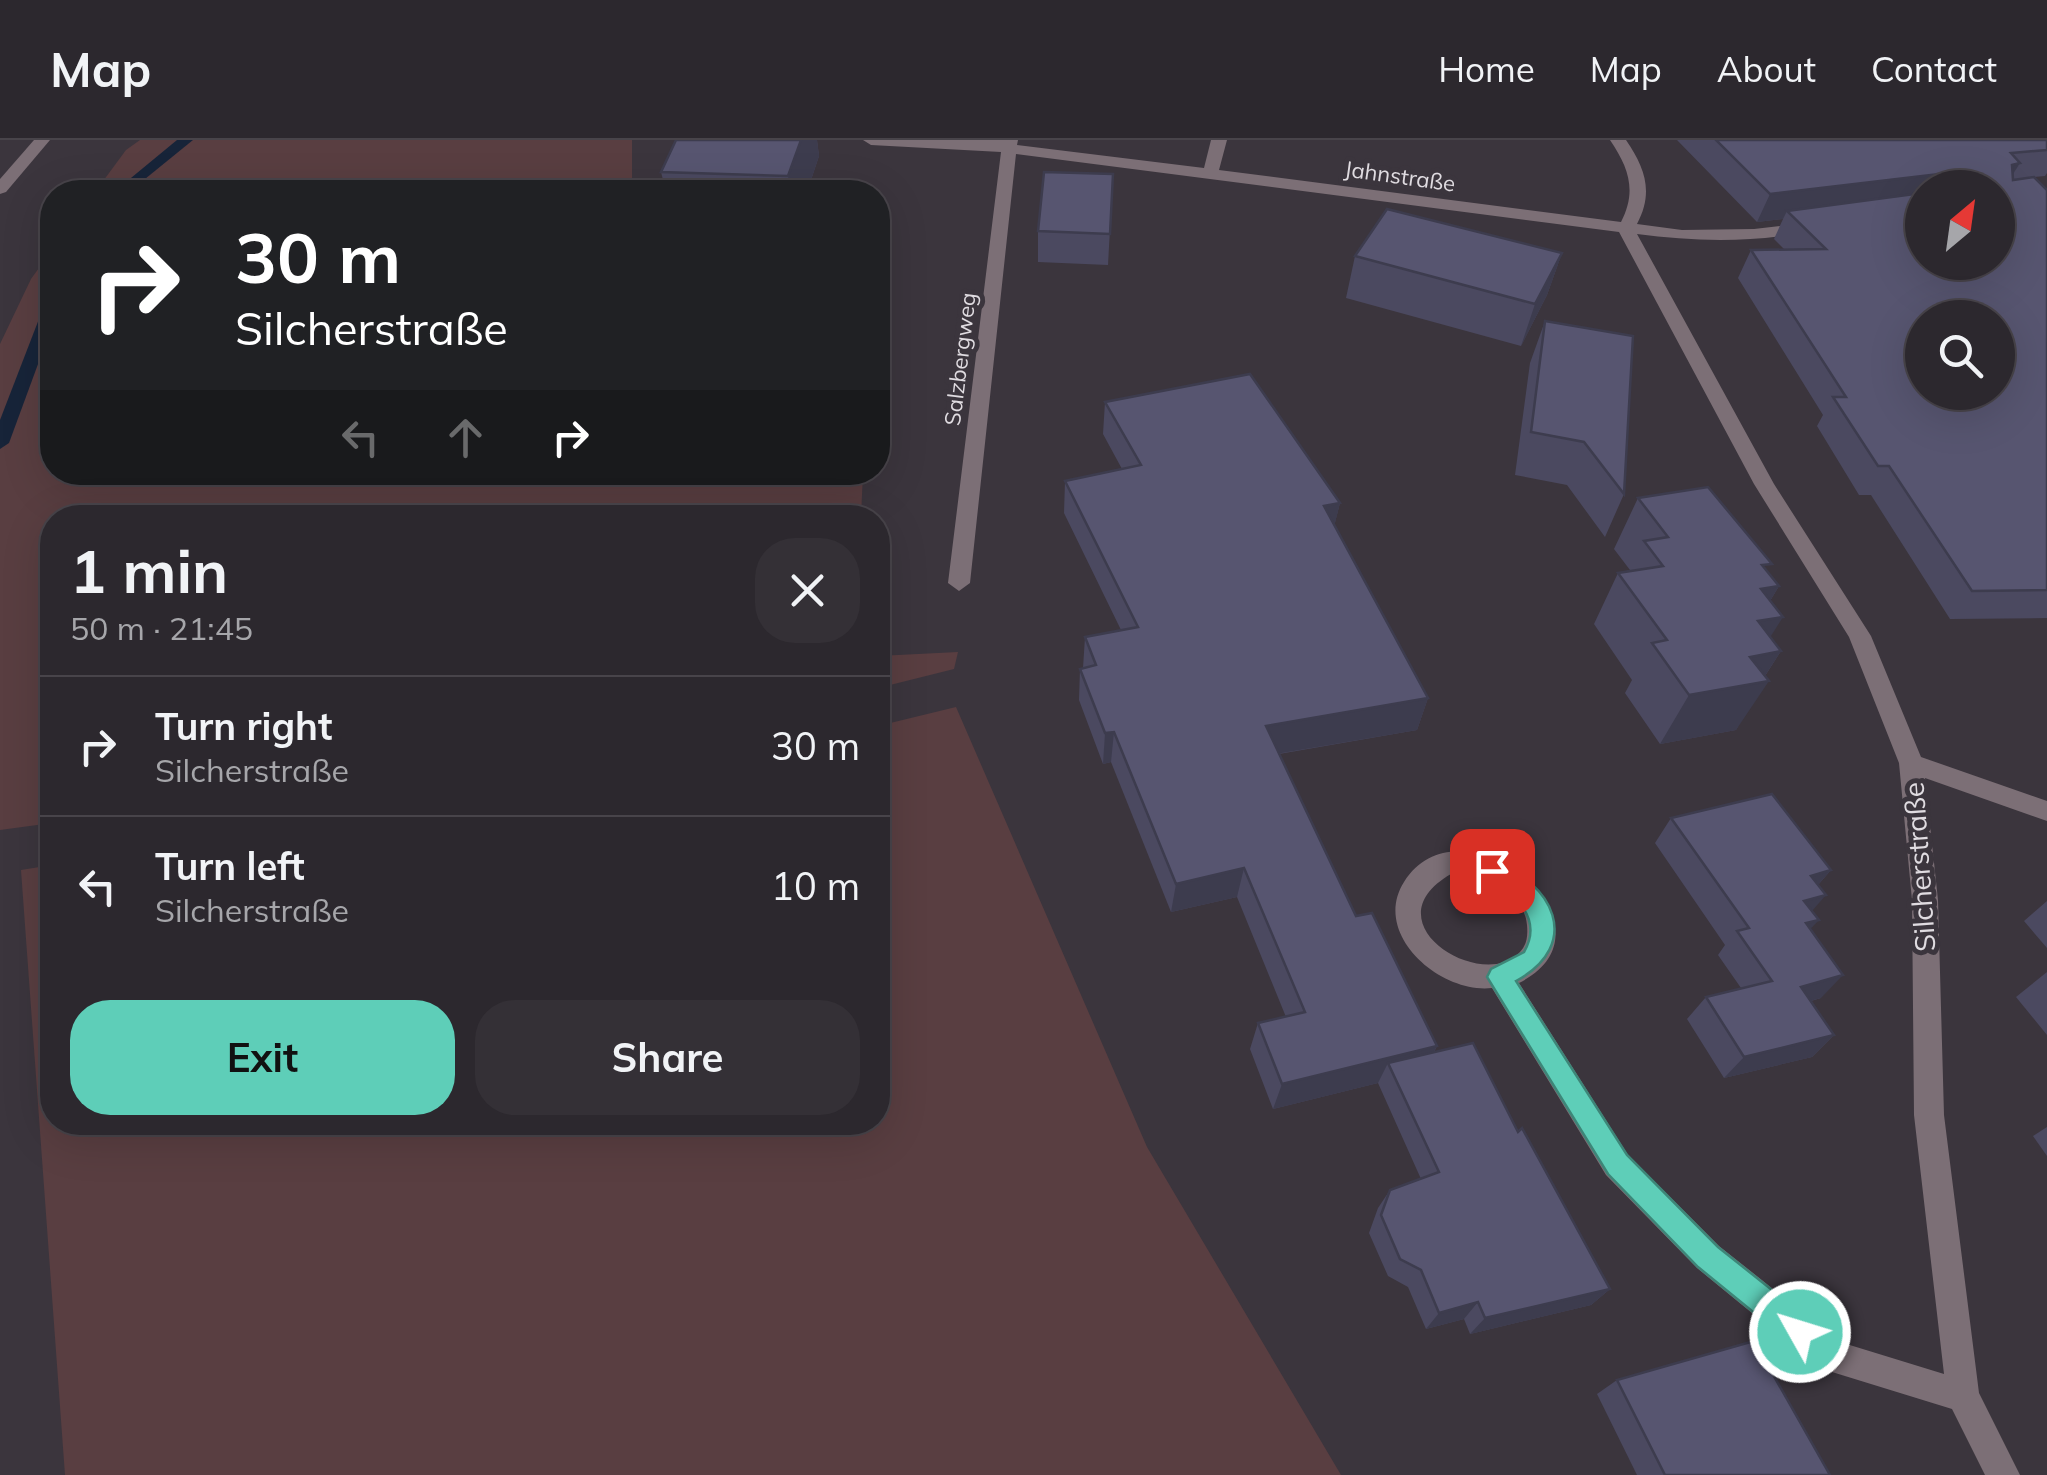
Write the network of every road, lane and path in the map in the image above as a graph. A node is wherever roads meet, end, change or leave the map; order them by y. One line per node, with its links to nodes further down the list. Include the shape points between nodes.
1 (42, 140): 7 (street)
2 (871, 140): 5 (street, Jahnstraße)
3 (1219, 140): 6 (street)
4 (1618, 140): 9 (street, via 1638,168 1640,208)
5 (1009, 144): 6 (street, Jahnstraße); 10 (street, Salzbergweg)
6 (1210, 174): 9 (street, Jahnstraße)
7 (0, 189)
8 (1834, 222): 9 (street, Jahnstraße, via 1754,234)
9 (1626, 229): 11 (street, Silcherstraße, via 1764,484 1860,636)
10 (959, 583)
11 (1912, 763): 12 (street); 14 (street, Silcherstraße, via 1924,900 1929,1115)
12 (2047, 810)
13 (1500, 977): 13 (street, via 1532,960 1541,945 1538,909 1511,878 1470,863 1428,870 1406,899 1414,938 1451,968); 14 (street, via 1618,1164 1708,1257 1831,1356)
14 (1963, 1396): 15 (street, Silcherstraße)
15 (2003, 1475)

